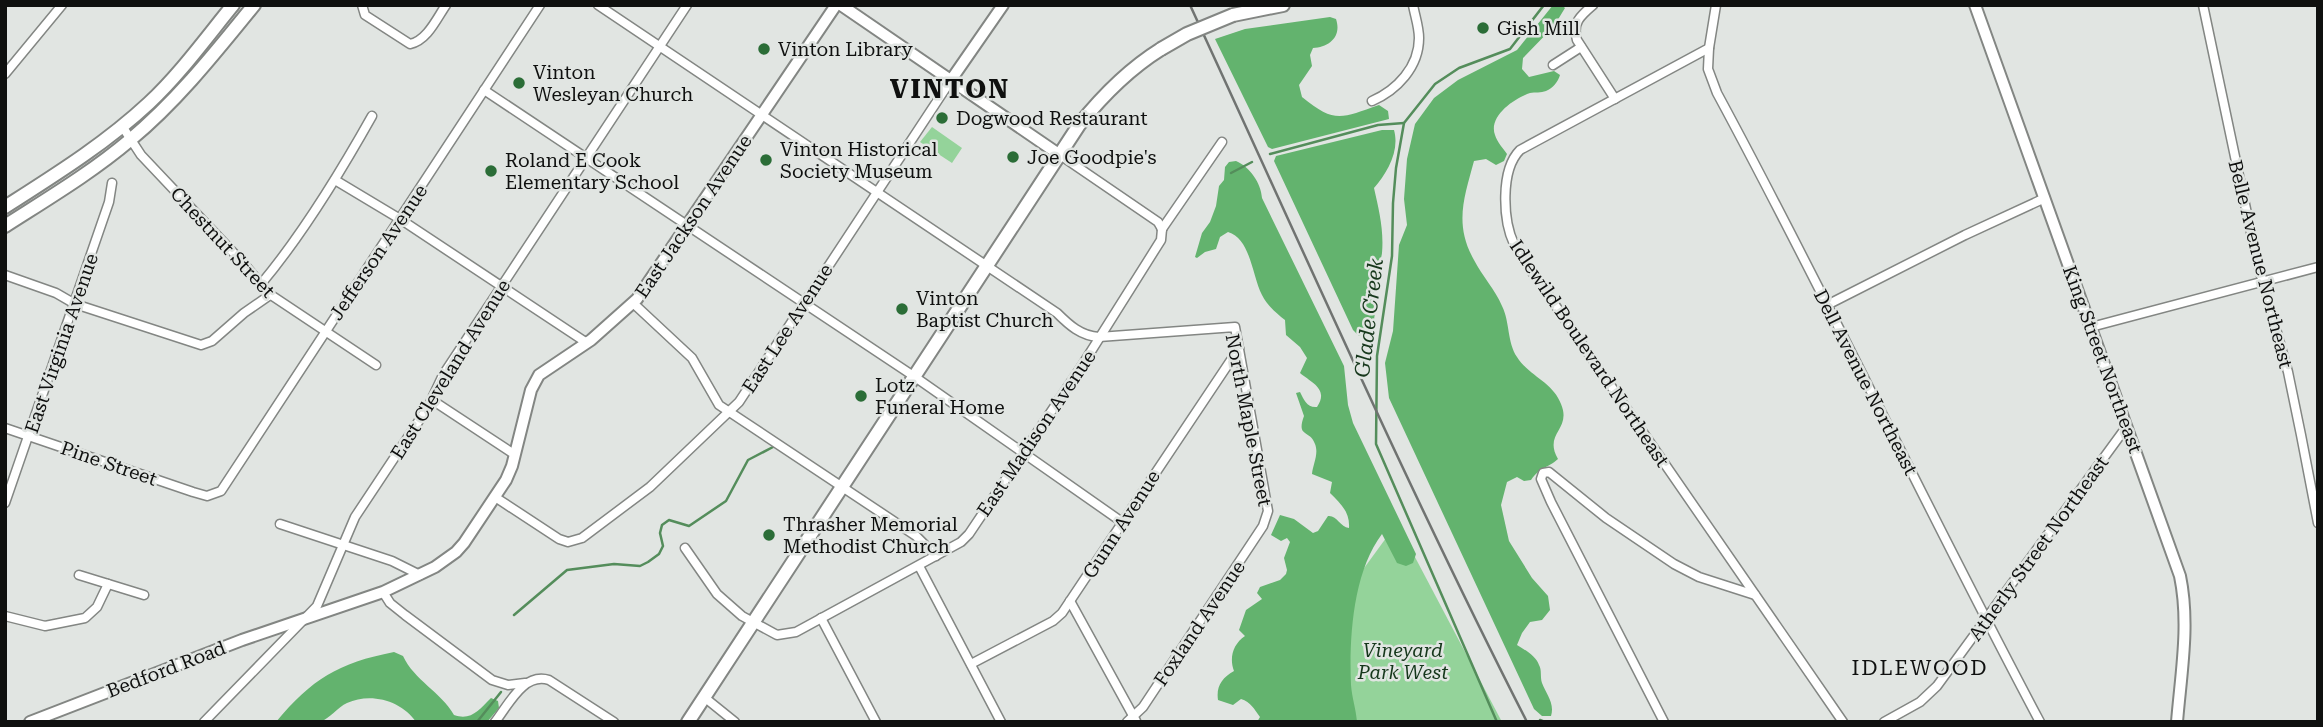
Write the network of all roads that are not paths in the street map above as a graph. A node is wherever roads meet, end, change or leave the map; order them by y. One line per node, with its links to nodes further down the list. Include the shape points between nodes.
1 (62, 5): 21 (street)
2 (233, 5): 28 (main road, via 173,78)
3 (254, 5): 29 (main road, via 176,97)
4 (362, 5): 5 (street, via 365,15 411,44 425,35)
5 (446, 5)
6 (540, 5): 23 (street, Jefferson Avenue)
7 (598, 5): 17 (street)
8 (687, 5): 17 (street, East Cleveland Avenue)
9 (839, 5): 22 (street); 26 (street, East Jackson Avenue)
10 (1003, 5): 22 (street)
11 (1282, 5): 31 (main road, bridge, via 1233,15 1161,49 1095,104)
12 (1413, 5): 25 (street, via 1419,36 1412,66 1390,93)
13 (1592, 5): 18 (street, via 1575,26)
14 (1716, 5): 19 (street)
15 (1975, 5): 36 (street, King Street Northeast)
16 (2203, 5): 45 (street, Belle Avenue Northeast)
17 (660, 46): 26 (street); 32 (street, East Cleveland Avenue)
18 (1581, 47): 20 (street); 24 (street)
19 (1709, 48): 24 (street, Idlewild Boulevard Northeast); 52 (street, Dell Avenue Northeast, via 1708,69 1714,87)
20 (1553, 65)
21 (5, 74)
22 (951, 80): 31 (street); 35 (street, East Lee Avenue)
23 (484, 90): 32 (street); 38 (street, Jefferson Avenue)
24 (1615, 99): 84 (street, Idlewild Boulevard Northeast, via 1514,156 1506,189 1510,234)
25 (1372, 101)
26 (762, 114): 35 (street); 39 (street, East Jackson Avenue)
27 (372, 116): 33 (street)
28 (122, 126): 29 (street, Chestnut Street); 37 (main road)
29 (130, 140): 40 (main road); 46 (street, Chestnut Street)
30 (1222, 142): 41 (street, East Madison Avenue)
31 (1060, 155): 41 (street); 42 (main road)
32 (586, 158): 39 (street); 47 (street, East Cleveland Avenue)
33 (335, 180): 38 (street); 46 (street)
34 (112, 183): 51 (street, East Virginia Avenue)
35 (877, 191): 42 (street); 50 (street, East Lee Avenue)
36 (2045, 198): 52 (street); 53 (street, King Street Northeast)
37 (5, 207)
38 (400, 219): 47 (street); 54 (street, Jefferson Avenue)
39 (688, 225): 49 (street, East Jackson Avenue); 50 (street)
40 (5, 226)
41 (1162, 229): 55 (street, East Madison Avenue, via 1161,240)
42 (987, 266): 55 (street, via 1058,313 1070,326); 59 (main road)
43 (2318, 267): 45 (street)
44 (5, 275): 51 (street)
45 (2263, 282): 53 (street); 73 (street, Belle Avenue Northeast, via 2288,372)
46 (261, 284): 48 (street, Chestnut Street)
47 (502, 285): 56 (street); 60 (street, East Cleveland Avenue, via 443,375)
48 (270, 295): 51 (street, via 201,345); 54 (street, Chestnut Street)
49 (634, 303): 56 (street, East Jackson Avenue); 61 (street, via 685,351 715,400)
50 (802, 303): 59 (street); 61 (street, East Lee Avenue)
51 (75, 304): 64 (street, East Virginia Avenue)
52 (1827, 305): 89 (street, Dell Avenue Northeast)
53 (2091, 327): 62 (street, King Street Northeast)
54 (325, 331): 58 (street, Chestnut Street); 68 (street, Jefferson Avenue, via 237,469)
55 (1099, 337): 57 (street, North Maple Street, via 1235,327); 66 (street, East Madison Avenue)
56 (587, 343): 65 (street, East Jackson Avenue, via 535,380)
57 (1239, 348): 71 (street, North Maple Street, via 1269,503); 72 (street, Gunn Avenue)
58 (376, 365)
59 (915, 377): 66 (street); 67 (main road)
60 (432, 400): 65 (street); 75 (street, East Cleveland Avenue)
61 (730, 412): 67 (street); 69 (street, East Lee Avenue, via 650,487 582,538 559,539)
62 (2127, 426): 89 (street, Atherly Street Northeast); 108 (street, King Street Northeast, via 2184,594)
63 (5, 428): 64 (street, Pine Street)
64 (28, 436): 68 (street, Pine Street); 70 (street, East Virginia Avenue)
65 (514, 454): 69 (street, East Jackson Avenue)
66 (1023, 454): 72 (street); 77 (street, East Madison Avenue, via 969,534)
67 (842, 487): 77 (street, via 916,536); 90 (main road)
68 (213, 496)
69 (495, 497): 80 (street, East Jackson Avenue, via 456,552)
70 (5, 503)
71 (1266, 520): 95 (street, Foxland Avenue)
72 (1122, 522): 85 (street, Gunn Avenue)
73 (2318, 523)
74 (281, 524): 75 (street)
75 (342, 544): 80 (street); 87 (street, East Cleveland Avenue, via 317,607)
76 (685, 548): 90 (street, East Madison Avenue, via 723,600)
77 (936, 556): 78 (street, East Madison Avenue)
78 (919, 566): 88 (street, East Madison Avenue); 91 (street)
79 (79, 575): 81 (street)
80 (420, 575): 82 (street, East Jackson Avenue)
81 (108, 584): 83 (street); 86 (street, via 97,607 85,618 45,626)
82 (383, 593): 87 (street, East Jackson Avenue); 92 (street, via 492,680 508,685)
83 (144, 595)
84 (1755, 595): 104 (street, via 1681,568 1606,518 1549,472 1541,476); 105 (street, Idlewild Boulevard Northeast)
85 (1070, 601): 91 (street, Gunn Avenue, via 1053,621); 95 (street)
86 (5, 615)
87 (303, 618): 94 (street, Bedford Road); 98 (street, East Cleveland Avenue)
88 (821, 618): 90 (street, East Madison Avenue, via 782,635); 102 (street)
89 (1986, 619): 106 (street, Atherly Street Northeast, via 1930,694); 107 (street, Dell Avenue Northeast)
90 (753, 622): 93 (main road)
91 (971, 664): 103 (street)
92 (525, 683): 96 (street, via 536,678 550,680); 99 (street)
93 (704, 698): 100 (main road); 101 (street)
94 (45, 719): 97 (street, Bedford Road)
95 (1132, 720)
96 (613, 721)
97 (30, 722)
98 (204, 722)
99 (495, 722)
100 (688, 722)
101 (735, 722)
102 (876, 722)
103 (1001, 722)
104 (1664, 722)
105 (1843, 722)
106 (1884, 722)
107 (2040, 722)
108 (2177, 722)

